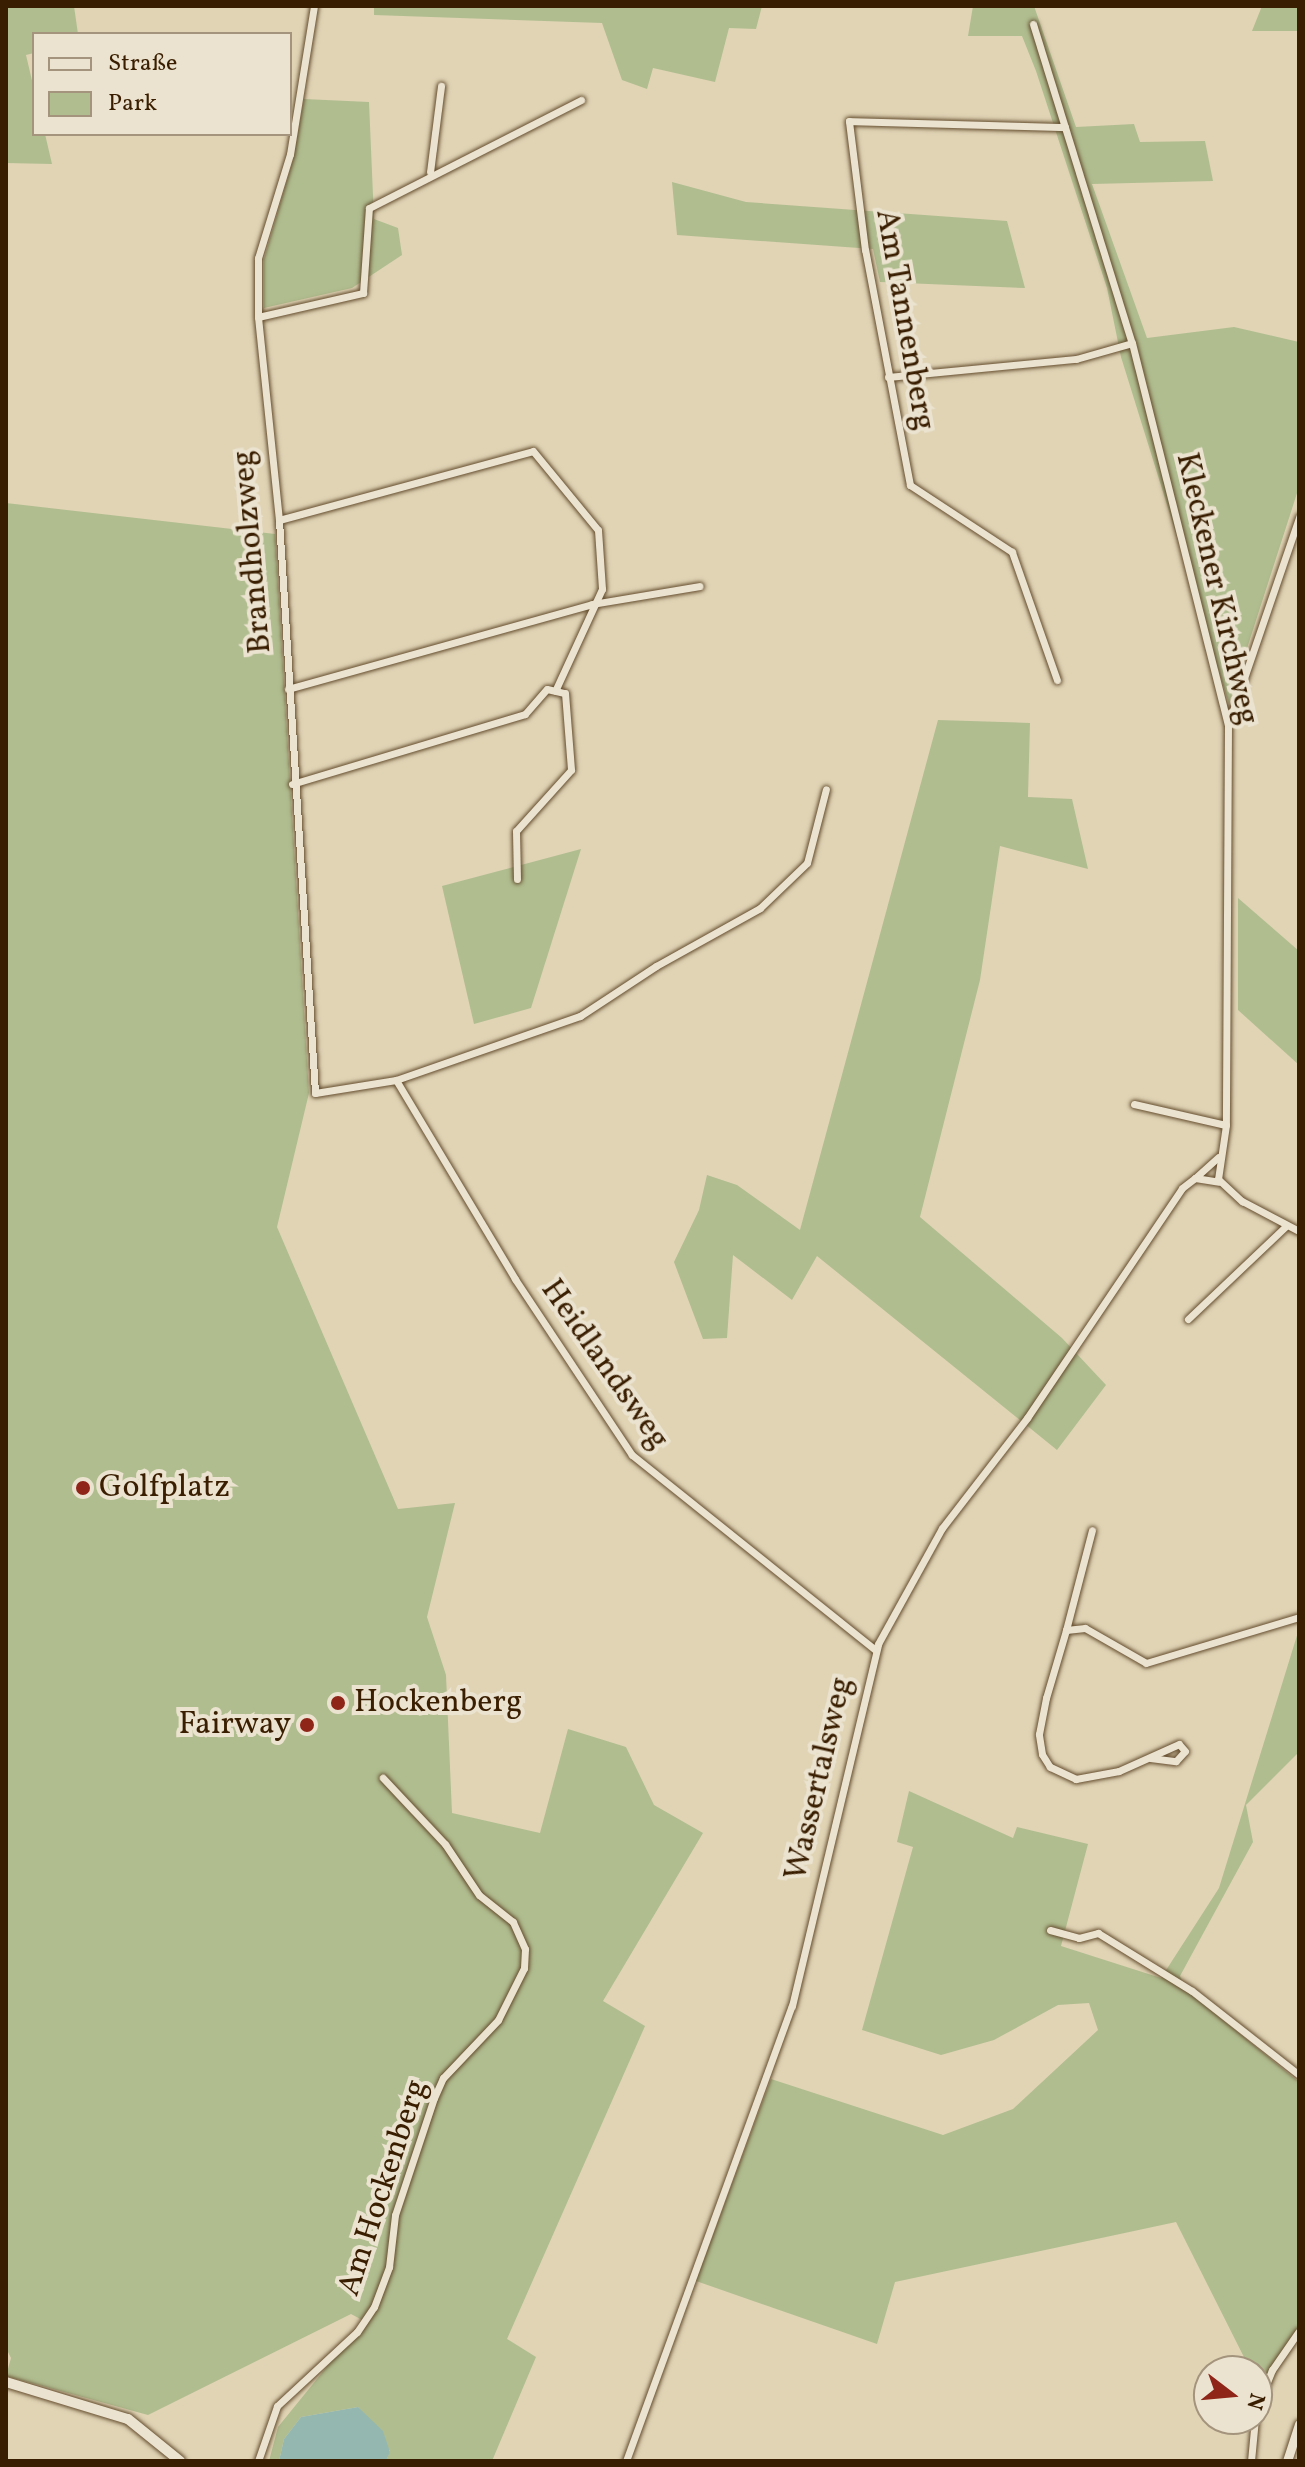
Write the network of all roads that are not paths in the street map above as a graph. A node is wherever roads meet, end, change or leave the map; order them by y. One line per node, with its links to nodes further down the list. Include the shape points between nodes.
1 (314, 9): 7 (street, Brandholzweg, via 290,154 258,258)
2 (1033, 24): 5 (street, Kleckener Kirchweg)
3 (441, 86): 6 (street)
4 (581, 100): 6 (street)
5 (1065, 127): 8 (street, Kleckener Kirchweg); 9 (street, Am Tannenberg, via 849,121)
6 (430, 172): 7 (street, via 369,208 363,293)
7 (258, 317): 11 (street, Brandholzweg)
8 (1132, 343): 9 (street, via 1076,359); 17 (street, Kleckener Kirchweg)
9 (888, 377): 14 (street, Am Tannenberg, via 910,485 1012,552)
10 (1299, 517): 17 (street)
11 (279, 520): 13 (street, via 533,451 598,530 602,589); 15 (street, Brandholzweg)
12 (700, 586): 13 (street)
13 (592, 604): 15 (street); 16 (street)
14 (1057, 680)
15 (288, 689): 18 (street, Brandholzweg)
16 (555, 691): 18 (street, via 547,689 525,714); 20 (street, via 565,693 571,770 516,831)
17 (1228, 724): 23 (street, Kleckener Kirchweg)
18 (292, 784): 21 (street, Brandholzweg, via 315,1093)
19 (826, 789): 21 (street, via 807,863 760,908 580,1016)
20 (517, 879)
21 (396, 1080): 33 (street, Heidlandsweg, via 515,1279 625,1448 667,1488)
22 (1134, 1104): 23 (street)
23 (1226, 1125): 24 (street, Kleckener Kirchweg)
24 (1218, 1157): 25 (street, Wassertalsweg); 26 (street, Kleckener Kirchweg)
25 (1195, 1178): 26 (street); 33 (street, Wassertalsweg, via 1182,1188 1033,1410 942,1528)
26 (1219, 1182): 27 (street)
27 (1285, 1227): 28 (street); 29 (street)
28 (1299, 1231)
29 (1188, 1319)
30 (1092, 1530): 32 (street)
31 (1299, 1617): 32 (street, via 1146,1663 1085,1628)
32 (1066, 1630): 34 (street, via 1046,1698 1042,1754 1050,1767 1076,1779 1104,1776)
33 (875, 1650): 45 (street, Wassertalsweg, via 792,2006)
34 (1150, 1758)
35 (383, 1778): 44 (street, Am Hockenberg, via 445,1844 479,1895 513,1922 525,1949 524,1968 498,2020 443,2078 434,2098 395,2215 389,2267 374,2307 357,2332 277,2406)
36 (1050, 1930): 37 (street, via 1079,1938 1098,1933 1192,1991)
37 (1299, 2075)
38 (1299, 2331): 39 (street)
39 (1273, 2369)
40 (6, 2382): 43 (main road, via 128,2419)
41 (1299, 2424): 47 (street)
42 (1253, 2435): 46 (street)
43 (180, 2461)
44 (258, 2461)
45 (626, 2461)
46 (1251, 2461)
47 (1287, 2461)

